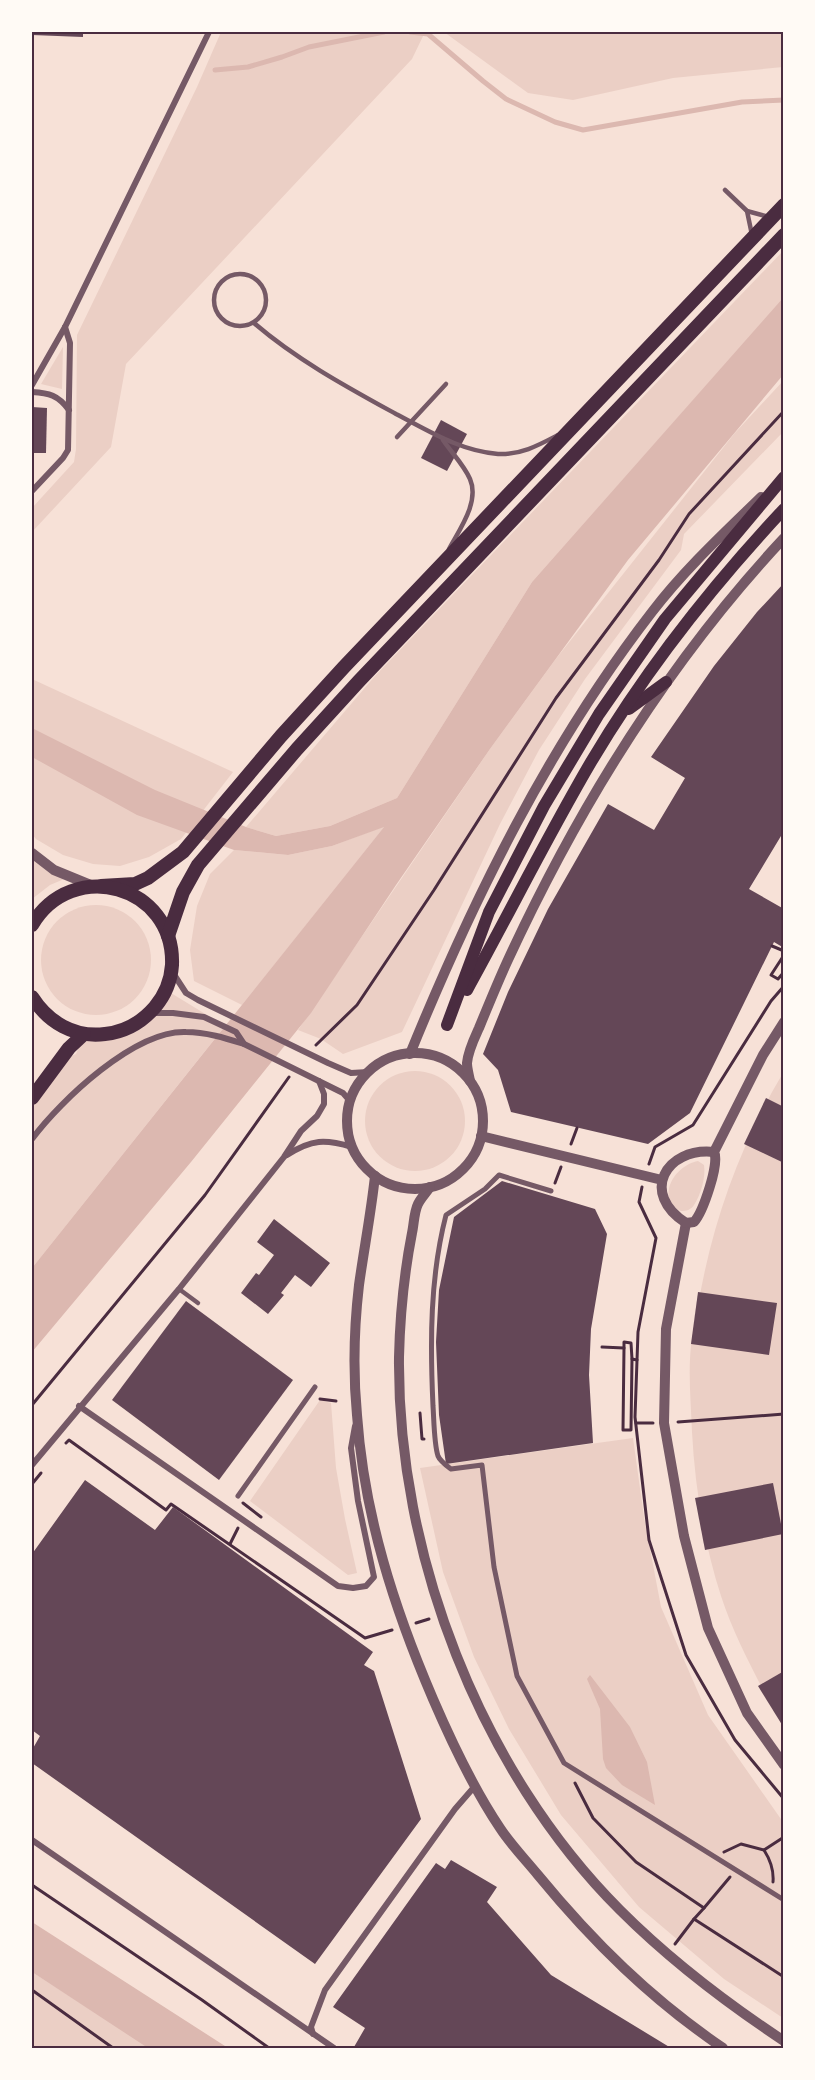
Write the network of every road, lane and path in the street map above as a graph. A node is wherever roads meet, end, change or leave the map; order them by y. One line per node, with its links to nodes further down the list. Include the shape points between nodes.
1 (209, 32): 9 (street)
2 (725, 190): 4 (lane)
3 (783, 205): 5 (main road)
4 (747, 211): 5 (lane); 7 (lane)
5 (772, 218): 7 (main road)
6 (783, 235): 29 (main road, via 297,749 198,865 183,892)
7 (753, 237): 16 (main road)
8 (254, 323): 8 (lane, via 266,302 263,286 250,275 226,277 213,298 217,314 238,326); 15 (lane, via 338,383)
9 (65, 327): 11 (street); 13 (street, via 70,344)
10 (446, 384): 15 (lane)
11 (32, 386)
12 (32, 392): 13 (street, via 50,393 61,399)
13 (69, 411): 20 (street, via 68,450)
14 (783, 411): 41 (path, via 689,514 556,698 357,1005)
15 (411, 422): 17 (lane); 18 (lane)
16 (569, 429): 18 (lane, via 532,449 515,453 488,452); 23 (main road)
17 (397, 437)
18 (443, 440): 23 (lane, via 471,480 472,495 466,516)
19 (783, 477): 25 (main road, via 672,610 599,714 544,806 489,912 447,1025 557,822); 42 (street, via 707,548 653,611 569,734 473,908)
20 (32, 491)
21 (783, 510): 25 (main road, via 697,608)
22 (783, 538): 24 (street, via 712,620)
23 (441, 564): 27 (main road, via 281,736 183,852 135,884)
24 (666, 682): 25 (main road); 46 (street, via 588,807 516,942 469,1051)
25 (621, 716)
26 (32, 853): 27 (street, via 54,870)
27 (97, 886): 28 (main road, via 61,895 48,904); 29 (main road, via 126,892 149,906)
28 (32, 925)
29 (168, 936): 32 (main road)
30 (772, 946): 31 (path)
31 (783, 953): 33 (path, via 771,975 778,979)
32 (171, 969): 37 (main road, via 166,990); 43 (street, via 186,993 328,1063 351,1072)
33 (783, 972)
34 (783, 986): 55 (path, via 693,1125 655,1146)
35 (32, 997): 36 (main road); 39 (main road, via 54,1022)
36 (32, 1009)
37 (150, 1013): 39 (main road, via 124,1030 105,1035); 40 (street, via 204,1017 236,1032)
38 (783, 1022): 52 (street)
39 (84, 1034): 47 (main road)
40 (244, 1044): 45 (street); 50 (street, via 184,1031 142,1043 48,1117)
41 (314, 1047)
42 (410, 1054): 43 (street, via 387,1060); 46 (street, via 443,1060)
43 (368, 1072): 48 (street)
44 (292, 1073): 69 (path, via 205,1195)
45 (319, 1081): 48 (street); 53 (street, via 324,1104)
46 (470, 1081): 49 (street, via 482,1107)
47 (32, 1098)
48 (350, 1101): 51 (street, via 347,1124)
49 (482, 1137): 55 (street); 57 (street, via 463,1169)
50 (32, 1139)
51 (352, 1147): 53 (street, via 311,1142); 54 (street)
52 (714, 1152): 56 (street, via 686,1155 672,1164); 59 (street, via 715,1167 700,1213 694,1222)
53 (284, 1156): 60 (street)
54 (375, 1176): 57 (street, via 411,1189); 72 (street, via 359,1289)
55 (645, 1176): 56 (street); 65 (path, via 639,1202 656,1238 638,1332)
56 (662, 1180): 59 (street, via 665,1203)
57 (430, 1187): 99 (street, via 418,1204 404,1278 401,1414 412,1502 426,1565 456,1655 505,1758 535,1806 581,1866 619,1910 698,1981)
58 (551, 1191): 81 (street, via 499,1175 446,1215 439,1241 431,1357 438,1458 451,1469 482,1465 494,1567 517,1676)
59 (687, 1223): 73 (street, via 666,1329)
60 (179, 1289): 61 (lane); 70 (street)
61 (198, 1303)
62 (602, 1347): 63 (path)
63 (624, 1348): 64 (path, via 624,1342 631,1343); 64 (path, via 623,1430 632,1430)
64 (632, 1359): 65 (path)
65 (637, 1360): 84 (path, via 635,1417 650,1540 686,1654 735,1740)
66 (315, 1387): 67 (street)
67 (310, 1394): 68 (path); 78 (street)
68 (336, 1401)
69 (32, 1405)
70 (79, 1406): 72 (street, via 345,1588 366,1586 374,1577 351,1448); 75 (street)
71 (783, 1414): 73 (path)
72 (357, 1416): 83 (street, via 368,1501 387,1577 413,1653)
73 (664, 1423): 82 (street, via 684,1536 708,1628 747,1713)
74 (61, 1449): 80 (path, via 69,1440 166,1510 171,1504 365,1638)
75 (32, 1465)
76 (46, 1466): 77 (path)
77 (32, 1484)
78 (238, 1496): 79 (path)
79 (262, 1518)
80 (380, 1634)
81 (564, 1763): 88 (street); 93 (path, via 594,1818 636,1862)
82 (783, 1765)
83 (475, 1786): 98 (street, via 325,1990 311,2027); 103 (street, via 502,1831 590,1936 677,2015)
84 (783, 1799)
85 (783, 1836): 87 (path)
86 (32, 1840): 98 (street)
87 (764, 1850): 88 (path, via 741,1844); 91 (path, via 773,1869)
88 (717, 1857): 89 (street)
89 (736, 1869): 91 (street); 93 (path)
90 (32, 1885): 101 (path)
91 (771, 1891): 92 (street)
92 (783, 1900)
93 (704, 1908): 94 (path)
94 (694, 1919): 95 (path); 96 (path)
95 (673, 1946)
96 (783, 1977)
97 (32, 1990): 100 (path)
98 (314, 2034): 102 (street)
99 (783, 2041)
100 (113, 2049)
101 (270, 2049)
102 (334, 2049)
103 (723, 2049)

